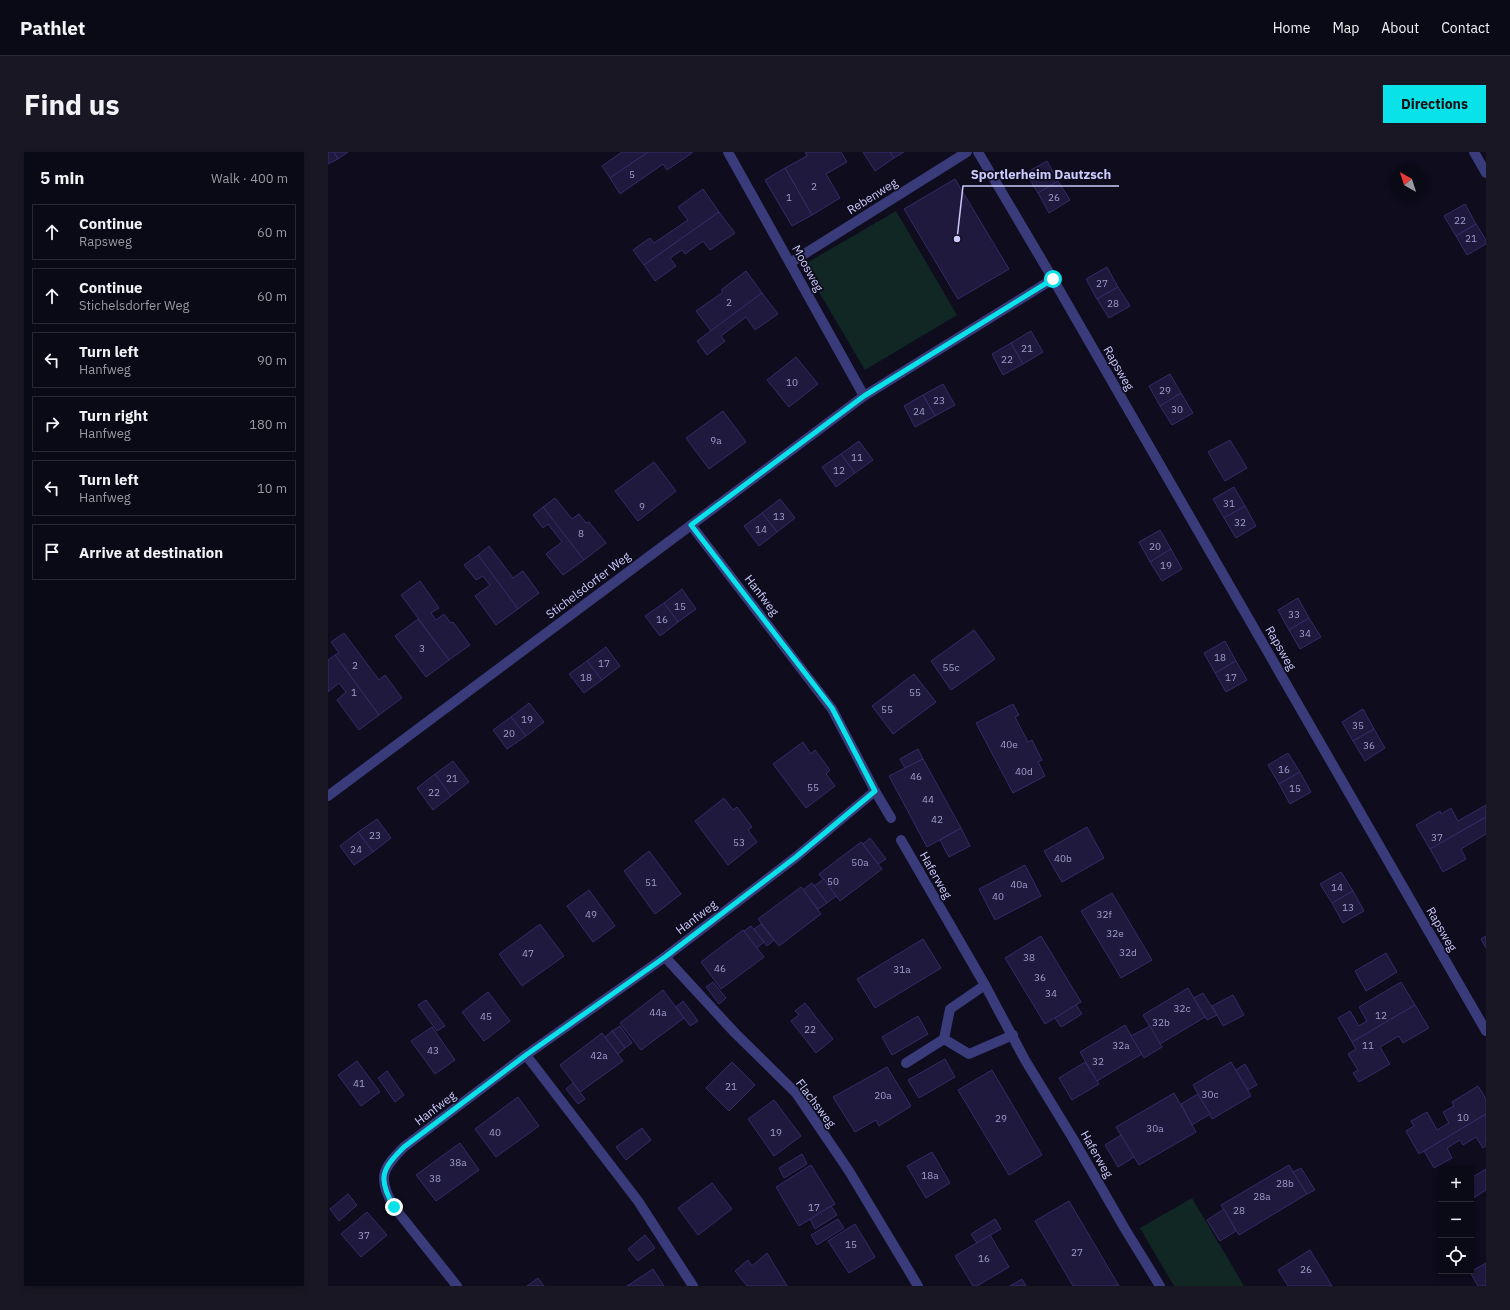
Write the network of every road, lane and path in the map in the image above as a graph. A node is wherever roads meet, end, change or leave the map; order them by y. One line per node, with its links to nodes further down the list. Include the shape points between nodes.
1 (728, 152): 6 (street, Moosweg)
2 (967, 152): 6 (street, Rebenweg)
3 (978, 152): 7 (street, Rapsweg)
4 (1474, 152): 5 (street)
5 (1486, 173)
6 (790, 263): 8 (street, Moosweg)
7 (1053, 279): 8 (street); 16 (street, Rapsweg)
8 (864, 396): 9 (street, Stichelsdorfer Weg)
9 (691, 525): 10 (street, Hanfweg, via 832,708); 11 (street, Stichelsdorfer Weg)
10 (875, 791): 12 (street); 14 (street, Hanfweg, via 796,857)
11 (328, 796)
12 (891, 818)
13 (901, 840): 15 (street, Haferweg)
14 (665, 957): 19 (street, Hanfweg); 23 (street, Flachsweg, via 735,1033 796,1093 849,1171)
15 (984, 985): 17 (street, Haferweg); 18 (street, via 950,1009)
16 (1486, 1031)
17 (1013, 1035): 18 (street, via 969,1054); 24 (street, Haferweg, via 1025,1060)
18 (944, 1039): 20 (street)
19 (526, 1055): 21 (street, Hanfweg, via 404,1147 385,1170 384,1186 387,1196); 22 (street, via 638,1201)
20 (906, 1063)
21 (457, 1286)
22 (693, 1286)
23 (918, 1286)
24 (1160, 1286)

